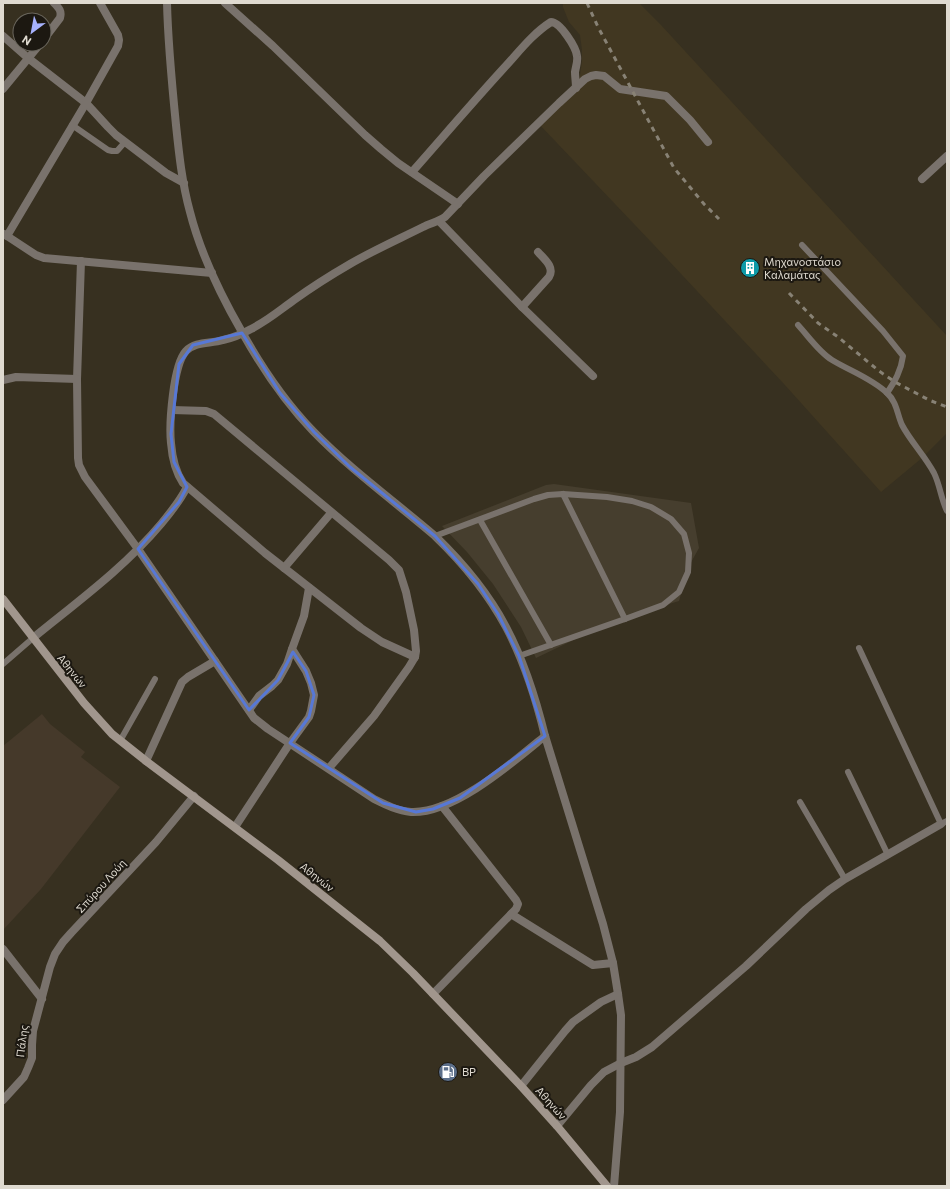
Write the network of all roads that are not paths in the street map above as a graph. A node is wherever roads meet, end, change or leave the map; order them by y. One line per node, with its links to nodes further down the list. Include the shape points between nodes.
1 (54, 3): 5 (street, via 61,10 61,14)
2 (100, 3): 11 (street, via 119,40)
3 (168, 3): 18 (street, via 172,91)
4 (225, 3): 16 (street, via 365,134)
5 (52, 29)
6 (3, 36): 8 (street)
7 (33, 52): 8 (street)
8 (28, 58): 10 (street); 11 (street)
9 (576, 88): 14 (street, via 588,77 596,75 608,78 620,89 666,96); 16 (street, via 576,50 560,27 551,22 526,44); 19 (street)
10 (3, 89)
11 (86, 102): 12 (street); 13 (street)
12 (72, 125): 13 (lane, via 112,152 117,151); 21 (street)
13 (125, 142): 18 (street, via 166,173)
14 (708, 142)
15 (947, 156): 17 (street)
16 (412, 172): 19 (street)
17 (922, 179)
18 (184, 183): 25 (street, via 195,230)
19 (458, 204): 20 (street)
20 (439, 221): 26 (street); 28 (street, via 349,264 266,321)
21 (5, 235): 24 (street, via 41,257)
22 (802, 245): 32 (lane, via 883,331 903,356 895,382)
23 (538, 252): 26 (street, via 550,266 551,274)
24 (81, 261): 25 (street); 30 (street)
25 (212, 274): 28 (street)
26 (522, 307): 29 (street)
27 (798, 325): 32 (lane, via 831,359)
28 (242, 333): 33 (street, via 221,341 197,344 183,354 174,389); 39 (street, via 280,393 314,432 354,470)
29 (593, 376)
30 (77, 379): 31 (street); 40 (street, via 79,465)
31 (3, 380)
32 (887, 393): 36 (lane, via 906,432 935,476)
33 (172, 410): 34 (street, via 170,434 173,454 178,475); 37 (street, via 206,411 214,414)
34 (187, 486): 40 (street, via 177,504); 41 (street)
35 (563, 494): 38 (lane, via 534,499); 44 (lane); 44 (lane, via 632,501 671,519 684,534 689,553 688,572 679,592 663,605)
36 (947, 511)
37 (331, 513): 41 (street); 50 (street, via 399,570 410,605)
38 (480, 520): 39 (lane); 46 (lane)
39 (434, 536): 49 (street, via 465,568 489,599)
40 (138, 549): 45 (street, via 120,567); 51 (street)
41 (284, 568): 42 (street)
42 (309, 588): 48 (street, via 304,616); 50 (street, via 377,639)
43 (3, 599): 45 (main road, Αθηνών)
44 (625, 619): 46 (lane)
45 (33, 638): 52 (lane); 56 (main road, Αθηνών, via 95,716)
46 (551, 645): 49 (lane)
47 (859, 648): 64 (lane)
48 (292, 649): 54 (street, via 278,680 259,696); 57 (street, via 306,671 314,696 310,715)
49 (519, 656): 55 (street)
50 (415, 657): 59 (street, via 374,716)
51 (215, 661): 54 (street); 58 (street, via 182,682)
52 (3, 664)
53 (155, 679): 56 (lane)
54 (249, 710): 57 (street, via 261,724)
55 (546, 736): 63 (street, via 460,798); 70 (street)
56 (120, 741): 58 (main road, Αθηνών)
57 (290, 743): 59 (street); 65 (street)
58 (146, 761): 61 (main road, Αθηνών)
59 (328, 768): 63 (street, via 374,799 396,809 421,812)
60 (848, 772): 66 (lane)
61 (194, 796): 65 (main road, Αθηνών); 73 (street, Σπύρου Λούη, via 156,842 63,942 50,966)
62 (800, 802): 67 (lane)
63 (442, 806): 68 (street, via 516,900 518,906)
64 (944, 823): 66 (street)
65 (235, 827): 71 (main road, Αθηνών, via 380,941)
66 (888, 855): 67 (street)
67 (845, 879): 74 (street, via 814,902 746,966 652,1047)
68 (512, 914): 70 (street, via 593,965); 71 (street)
69 (3, 949): 73 (street)
70 (613, 964): 72 (street)
71 (433, 994): 75 (main road, Αθηνών)
72 (618, 994): 74 (street); 75 (street, via 601,1002 573,1022)
73 (42, 999): 76 (street, Πάλης, via 33,1030 32,1058 24,1077)
74 (621, 1063): 77 (street, via 599,1077); 79 (street)
75 (521, 1086): 77 (main road, Αθηνών)
76 (3, 1100)
77 (557, 1126): 78 (main road, Αθηνών)
78 (607, 1186)
79 (614, 1186)

